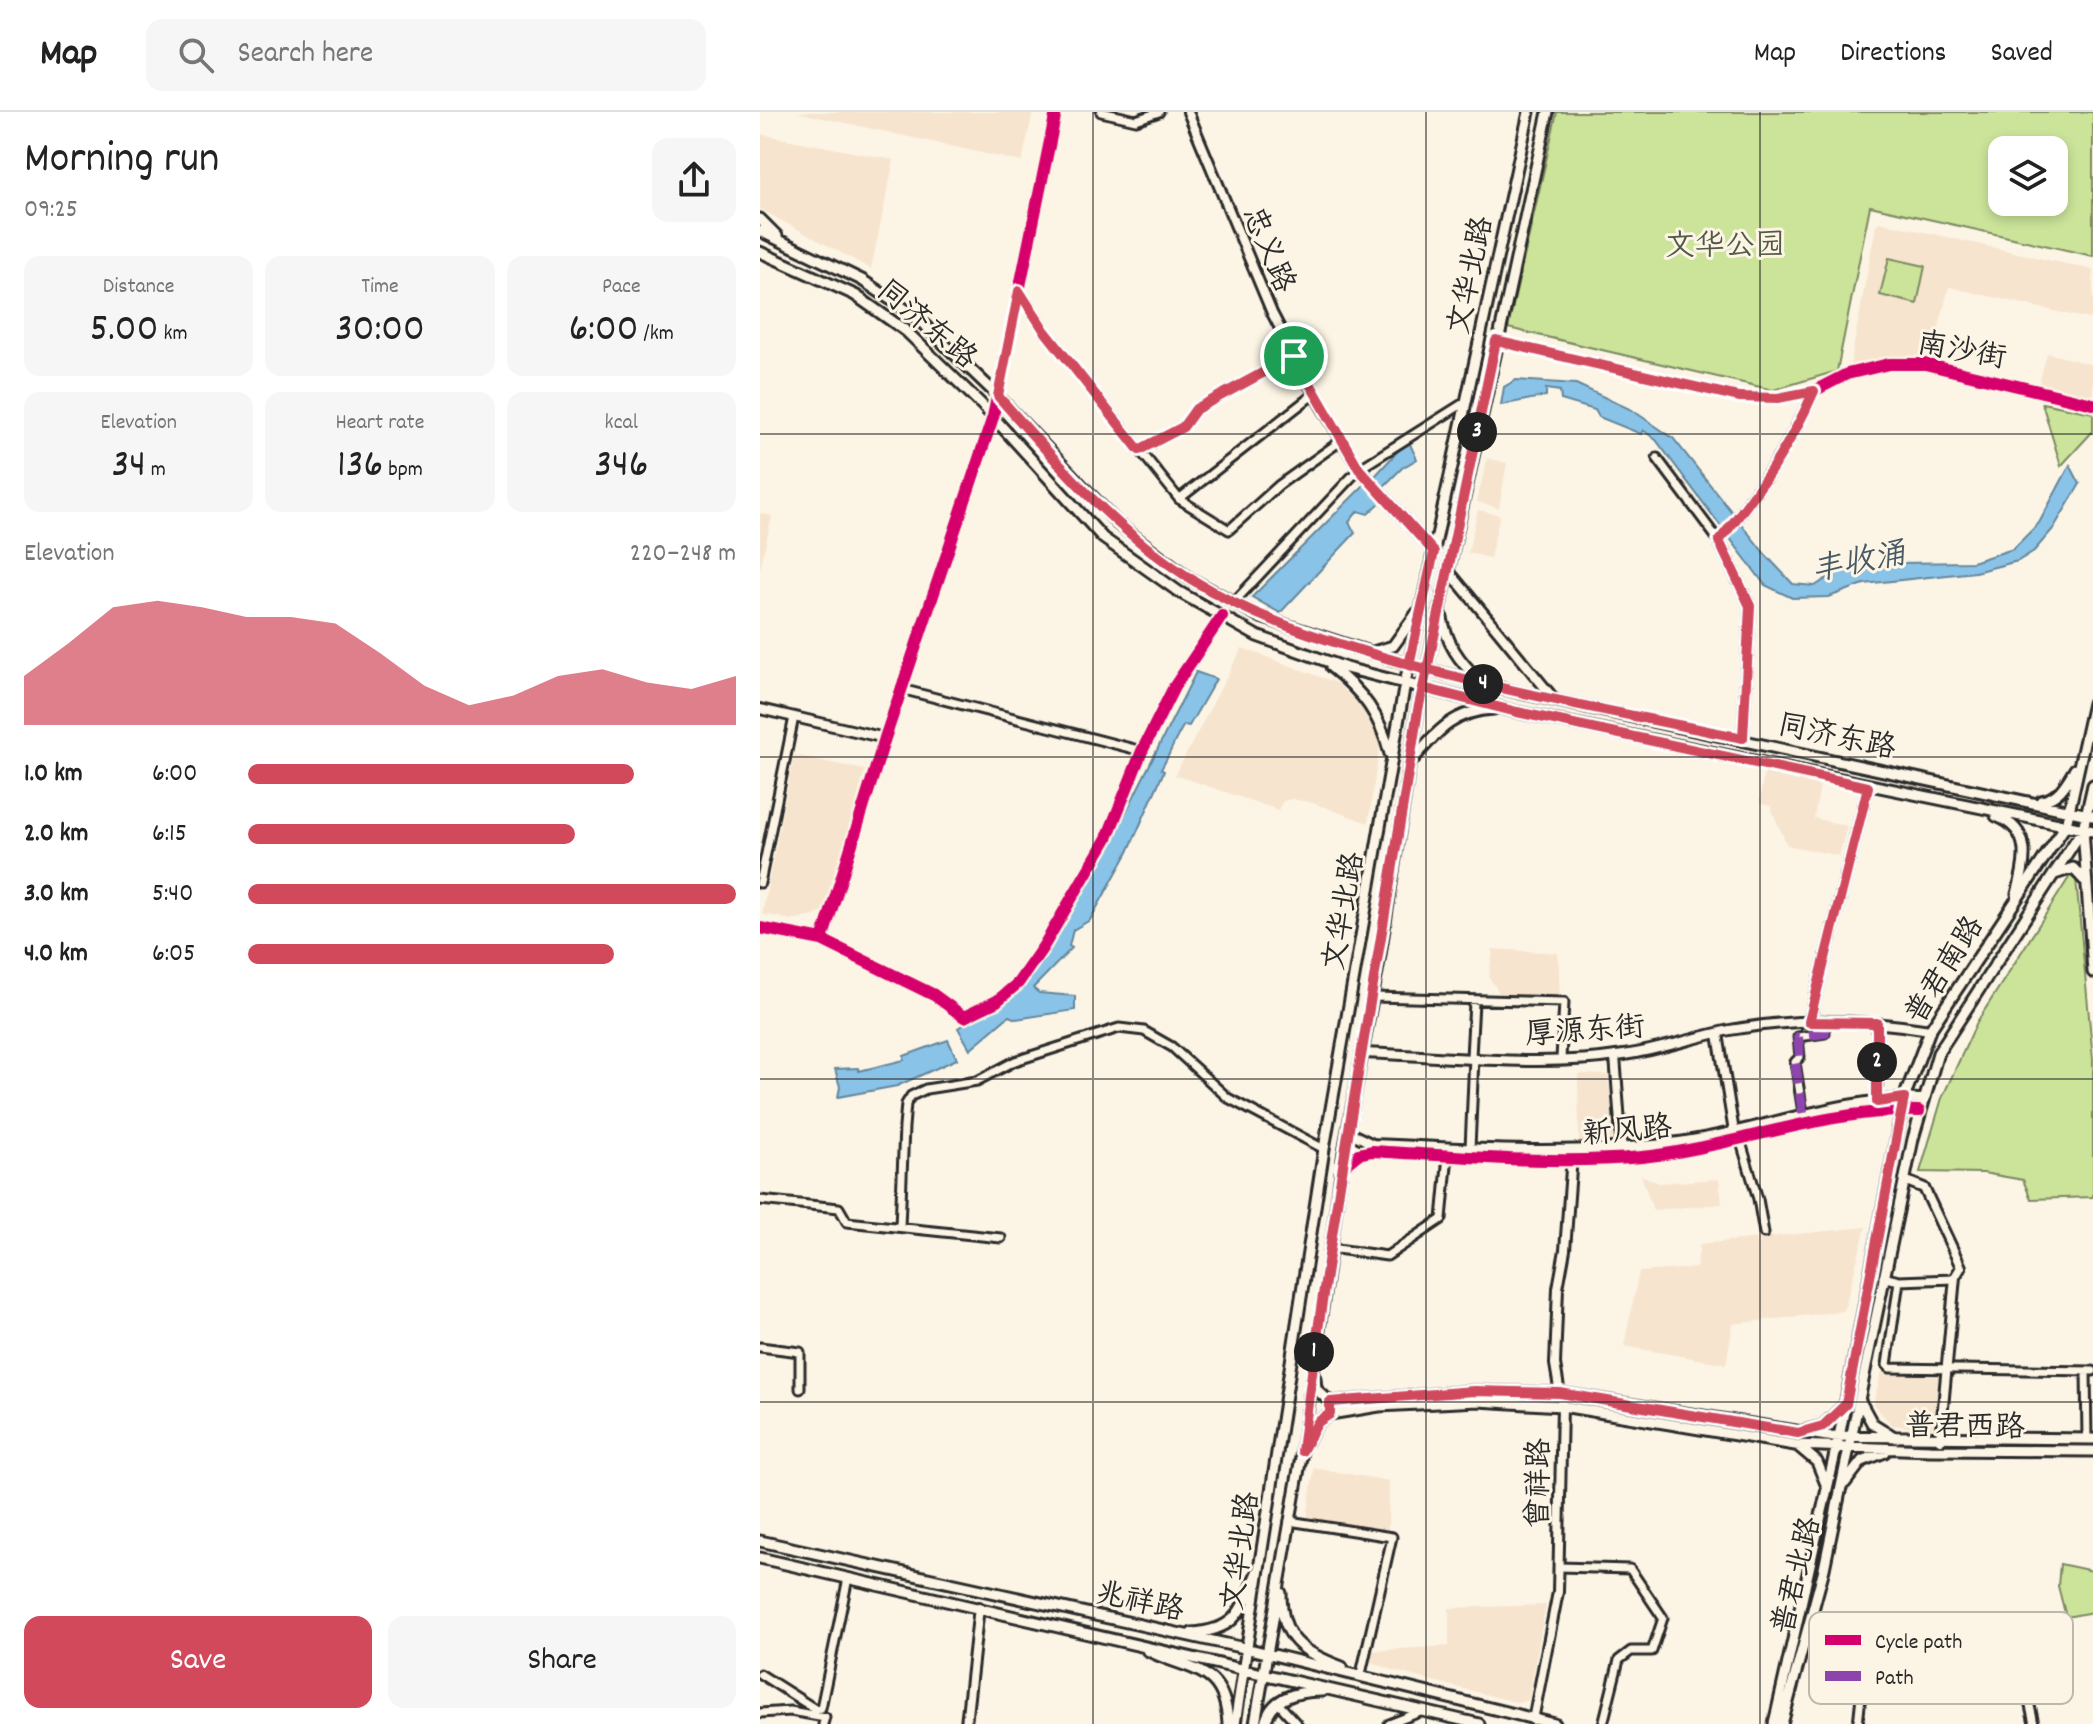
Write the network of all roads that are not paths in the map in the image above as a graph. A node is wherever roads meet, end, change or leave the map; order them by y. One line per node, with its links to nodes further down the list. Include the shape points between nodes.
1 (1056, 112): 12 (street)
2 (1101, 112): 7 (street)
3 (1159, 112): 7 (street)
4 (1188, 112): 14 (street, 忠义路)
5 (1529, 112): 18 (main road, 文华北路)
6 (1548, 112): 13 (main road, 文华北路)
7 (1135, 116)
8 (760, 219): 10 (main road)
9 (760, 231): 10 (main road, 同济东路)
10 (779, 238): 17 (main road, 同济东路, via 862,280 915,316)
11 (763, 254): 20 (main road, 同济东路, via 855,295 906,331)
12 (1019, 291): 17 (street); 22 (street)
13 (1496, 341): 15 (street, 南沙街, via 1739,397 1778,398); 28 (main road, 文华北路)
14 (1294, 356): 16 (street, 忠义路); 22 (street, via 1196,409 1183,427)
15 (1814, 391): 19 (street, 南沙街, via 1847,374 1889,364 1925,364); 26 (street, via 1793,439)
16 (1314, 394): 21 (street, 忠义路); 25 (street)
17 (998, 396): 20 (street); 29 (main road, 同济东路, via 1118,524 1189,578)
18 (1467, 401): 24 (street); 27 (main road, 文华北路)
19 (2093, 404)
20 (993, 417): 32 (main road, 同济东路, via 1103,538); 40 (street)
21 (1342, 440): 24 (street, 忠义路); 25 (street, via 1279,485 1229,530)
22 (1139, 450): 25 (street)
23 (1657, 458): 26 (street)
24 (1361, 471): 27 (street, 忠义路); 29 (street)
25 (1179, 499)
26 (1719, 541): 47 (street, via 1750,606)
27 (1434, 552): 30 (main road, 文华北路)
28 (1448, 570): 31 (main road, 文华北路); 41 (street)
29 (1233, 603): 33 (main road, 同济东路)
30 (1423, 603): 33 (main road, via 1393,646); 35 (main road, 文华北路)
31 (1440, 607): 36 (main road, 文华北路); 38 (main road, via 1446,639)
32 (1222, 616): 34 (main road, 同济东路, via 1257,636); 48 (street, via 1174,687)
33 (1370, 653): 35 (main road, 同济东路)
34 (1322, 659): 37 (main road, 同济东路); 50 (main road, via 1372,706)
35 (1409, 665): 36 (main road, 同济东路); 37 (main road, 文华北路)
36 (1427, 670): 38 (main road, 同济东路); 39 (main road, 文华北路)
37 (1405, 683): 39 (main road, 同济东路); 50 (main road, 文华北路)
38 (1483, 684): 41 (main road, 同济东路)
39 (1423, 688): 43 (main road, 同济东路); 51 (main road, 文华北路)
40 (901, 689): 46 (street); 48 (street)
41 (1555, 700): 47 (main road, 同济东路)
42 (2093, 703): 49 (main road)
43 (1503, 708): 51 (main road, via 1470,710 1442,727); 53 (main road, 同济东路)
44 (760, 709): 45 (street)
45 (794, 717): 46 (street); 62 (street)
46 (885, 738): 66 (street)
47 (1743, 738): 54 (main road, 同济东路)
48 (1142, 751): 66 (street, via 1107,838 1081,883 1018,983 997,1001 964,1017 934,995)
49 (2080, 759): 54 (main road, via 2063,790); 56 (main road)
50 (1392, 761): 89 (main road, 文华北路)
51 (1410, 763): 68 (main road, 文华北路)
52 (2093, 785): 57 (main road)
53 (1868, 787): 55 (main road, 同济东路); 70 (street)
54 (2035, 803): 56 (main road, 同济东路)
55 (1974, 808): 58 (main road, 同济东路); 64 (main road, via 2018,829 2025,858)
56 (2069, 810): 57 (main road, 同济东路); 58 (main road)
57 (2090, 815): 59 (main road)
58 (2066, 825): 59 (main road, 同济东路); 64 (main road, 普君南路)
59 (2088, 830): 61 (main road, 普君南路); 63 (main road)
60 (2093, 859): 63 (main road)
61 (2050, 878): 63 (main road, via 2073,868); 80 (main road, 普君南路, via 1950,1032)
62 (760, 883)
63 (2086, 884): 67 (main road)
64 (2014, 903): 73 (main road, 普君南路)
65 (760, 928): 66 (street)
66 (822, 940)
67 (2093, 972)
68 (1373, 997): 69 (street); 75 (main road, 文华北路)
69 (1474, 1002): 77 (street); 78 (street, via 1564,1002)
70 (1809, 1022): 71 (street, 厚源东街); 74 (street, 厚源东街)
71 (1824, 1022): 72 (street, 厚源东街); 84 (street, via 1825,1033 1798,1037 1800,1057 1795,1062)
72 (1877, 1023): 73 (street, 厚源东街); 81 (street)
73 (1930, 1030): 79 (main road, 普君南路)
74 (1718, 1034): 76 (street, 厚源东街); 85 (street)
75 (1362, 1053): 77 (street, 厚源东街); 86 (main road, 文华北路)
76 (1615, 1056): 78 (street, 厚源东街); 90 (street)
77 (1472, 1057): 78 (street, 厚源东街); 88 (street)
78 (1561, 1059)
79 (1904, 1098): 80 (street, 新风路); 81 (street, 新风路); 82 (main road, 普君南路)
80 (1922, 1099): 83 (main road, 普君南路)
81 (1877, 1102): 84 (street, 新风路)
82 (1902, 1110): 83 (street, 新风路); 87 (street, 新风路); 111 (main road, 普君南路)
83 (1919, 1111): 94 (main road, 普君南路)
84 (1803, 1113): 85 (street, 新风路)
85 (1733, 1130): 87 (street); 90 (street, 新风路)
86 (1348, 1132): 88 (street, 新风路, via 1373,1144); 93 (main road, 文华北路)
87 (1738, 1139): 90 (street, 新风路); 97 (street)
88 (1470, 1148): 92 (street, 新风路)
89 (1324, 1149): 96 (street, via 1228,1098 1158,1039 1119,1028 1015,1061 977,1081 911,1096 904,1127); 128 (main road, 文华北路)
90 (1622, 1153): 92 (street, 新风路)
91 (1448, 1155): 92 (street, 新风路); 93 (street, 新风路, via 1372,1151); 99 (street, via 1442,1219 1387,1256)
92 (1573, 1155): 108 (street, 曾祥路, via 1558,1288 1555,1364)
93 (1342, 1167): 99 (main road, 文华北路)
94 (1904, 1180): 100 (main road, 普君南路); 101 (street, via 1924,1188 1961,1267)
95 (760, 1200): 96 (street, via 839,1208 847,1222)
96 (900, 1227): 98 (street)
97 (1764, 1233)
98 (1001, 1238)
99 (1330, 1248): 104 (main road, 文华北路)
100 (1883, 1277): 102 (street); 109 (main road, 普君南路)
101 (1954, 1279): 102 (street); 105 (street)
102 (1899, 1281): 105 (street, via 1887,1365)
103 (760, 1347): 107 (street, via 800,1352)
104 (1313, 1363): 110 (main road, via 1316,1389); 121 (main road, 文华北路)
105 (1947, 1371): 106 (street); 116 (street)
106 (2090, 1371): 115 (street)
107 (800, 1389)
108 (1560, 1393): 110 (main road, via 1474,1391); 112 (street, 曾祥路); 114 (main road)
109 (1860, 1400): 118 (main road, 普君南路); 119 (main road, via 1872,1423)
110 (1330, 1402): 113 (main road)
111 (1846, 1404): 114 (main road, via 1823,1426); 117 (main road, 普君南路)
112 (1562, 1406): 113 (main road, via 1478,1401); 120 (main road); 130 (street, 曾祥路)
113 (1330, 1414): 121 (main road, via 1318,1422)
114 (1798, 1433): 117 (main road)
115 (2090, 1439): 116 (main road, 普君西路)
116 (1940, 1440): 119 (main road, 普君西路)
117 (1838, 1442): 118 (main road, 普君西路); 120 (main road); 123 (main road, 普君北路)
118 (1851, 1442): 119 (main road, 普君西路); 124 (main road, 普君北路)
119 (1898, 1444): 122 (main road, 普君西路); 124 (main road, via 1862,1461)
120 (1795, 1445): 123 (main road, via 1818,1463)
121 (1302, 1451): 125 (main road, 文华北路)
122 (2093, 1451)
123 (1827, 1487): 150 (main road, 普君北路)
124 (1839, 1493): 133 (main road, 普君北路)
125 (1289, 1521): 129 (main road, 文华北路); 142 (street, via 1392,1537)
126 (760, 1541): 135 (main road, 兆祥路)
127 (760, 1558): 131 (main road, 兆祥路)
128 (1262, 1560): 135 (main road, via 1232,1622 1214,1631); 137 (main road, 文华北路)
129 (1280, 1567): 138 (main road, 文华北路); 142 (main road, via 1281,1613 1288,1633 1304,1650)
130 (1559, 1567): 149 (street, 曾祥路); 161 (street, via 1630,1569 1663,1618 1652,1651 1631,1651 1619,1660)
131 (848, 1578): 132 (main road, 兆祥路); 141 (street, via 821,1708)
132 (979, 1607): 136 (main road, 兆祥路); 152 (street)
133 (1812, 1612)
134 (1809, 1624): 162 (main road, 普君北路)
135 (1180, 1634): 137 (main road, 兆祥路)
136 (1134, 1643): 139 (main road, 兆祥路); 153 (main road, via 1207,1673 1228,1708)
137 (1249, 1649): 138 (main road, 兆祥路); 139 (main road, 文华北路)
138 (1265, 1654): 140 (main road, 文华北路); 142 (main road, 兆祥路)
139 (1245, 1668): 140 (main road, 兆祥路); 154 (main road, 文华北路)
140 (1262, 1673): 143 (main road, 兆祥路); 155 (main road, 文华北路)
141 (760, 1674)
142 (1366, 1677): 149 (main road, 兆祥路)
143 (1350, 1693): 144 (main road, via 1307,1692); 147 (main road, 兆祥路)
144 (1277, 1702): 156 (main road); 157 (street)
145 (1860, 1704): 163 (street)
146 (2030, 1704): 164 (street)
147 (1425, 1710): 158 (street); 159 (main road, 兆祥路)
148 (760, 1713): 151 (street, via 825,1717)
149 (1533, 1720): 160 (main road, 兆祥路)
150 (1774, 1721)
151 (823, 1724)
152 (966, 1724)
153 (1228, 1724)
154 (1235, 1724)
155 (1255, 1724)
156 (1265, 1724)
157 (1297, 1724)
158 (1389, 1724)
159 (1479, 1724)
160 (1555, 1724)
161 (1603, 1724)
162 (1782, 1724)
163 (1858, 1724)
164 (2034, 1724)

